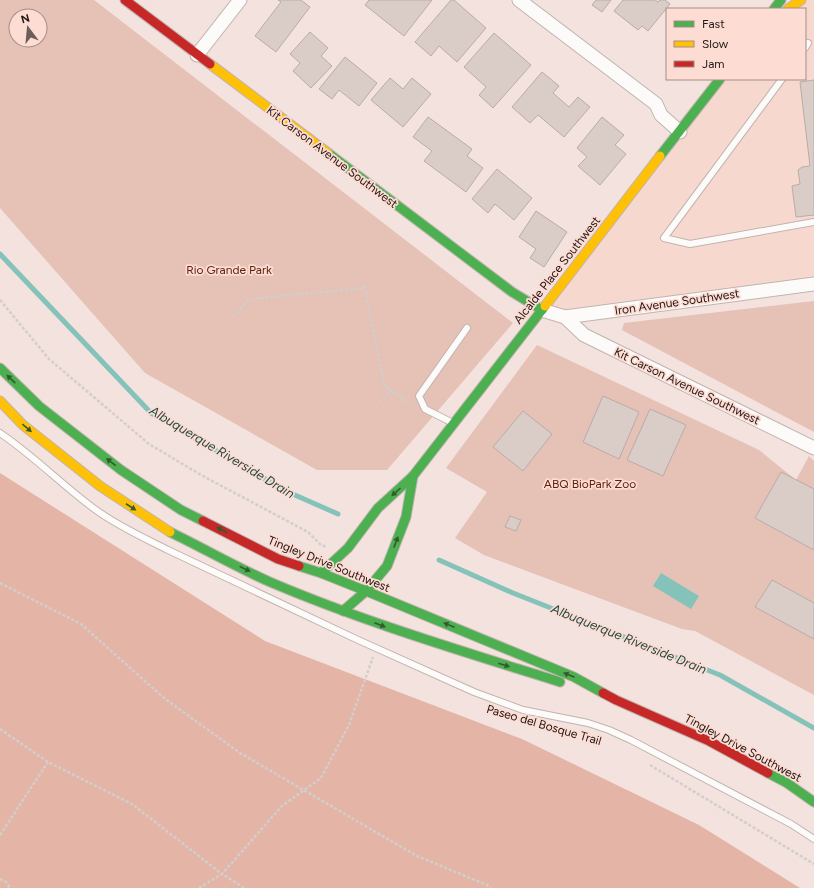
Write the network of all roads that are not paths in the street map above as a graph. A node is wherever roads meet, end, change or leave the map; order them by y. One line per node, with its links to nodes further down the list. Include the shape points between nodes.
1 (125, 0): 8 (street, Kit Carson Avenue Southwest)
2 (240, 0): 8 (street)
3 (519, 0): 11 (street, via 656,104 661,115)
4 (781, 0): 6 (street)
5 (801, 0): 7 (street)
6 (775, 8)
7 (789, 8)
8 (197, 55): 14 (street, Kit Carson Avenue Southwest, via 512,292)
9 (719, 80): 11 (street, Alcalde Place Southwest)
10 (781, 80): 12 (lane, via 664,238 690,244)
11 (680, 132): 14 (street, Alcalde Place Southwest)
12 (814, 222)
13 (814, 284): 15 (street, Iron Avenue Southwest)
14 (542, 310): 15 (street, Iron Avenue Southwest); 19 (street, Alcalde Place Southwest)
15 (565, 317): 21 (street, Kit Carson Avenue Southwest, via 584,335)
16 (467, 328): 19 (lane, via 419,396 425,409)
17 (0, 368): 23 (street, Tingley Drive Southwest, one-way to 17, via 278,559 181,510 109,461 39,406)
18 (0, 401): 25 (street, Tingley Drive Southwest, one-way to 25, via 23,425 100,486 166,530 269,581)
19 (454, 423): 22 (street, Alcalde Place Southwest)
20 (0, 433): 28 (lane, via 36,459 97,511 141,537 342,633 474,692 523,710 588,723 609,730 791,824)
21 (814, 448)
22 (413, 476): 23 (street, Alcalde Place Southwest, one-way to 23, via 378,508 348,548); 24 (street, Alcalde Place Southwest, one-way to 22, via 387,566 406,518)
23 (322, 573): 24 (street, Tingley Drive Southwest)
24 (366, 591): 25 (street, Alcalde Place Southwest); 26 (street, Tingley Drive Southwest, one-way to 24, via 574,677)
25 (344, 611): 26 (street, Tingley Drive Southwest, one-way to 26, via 404,634)
26 (616, 700): 27 (street, Tingley Drive Southwest, via 709,741 787,783)
27 (814, 802)
28 (814, 840)

